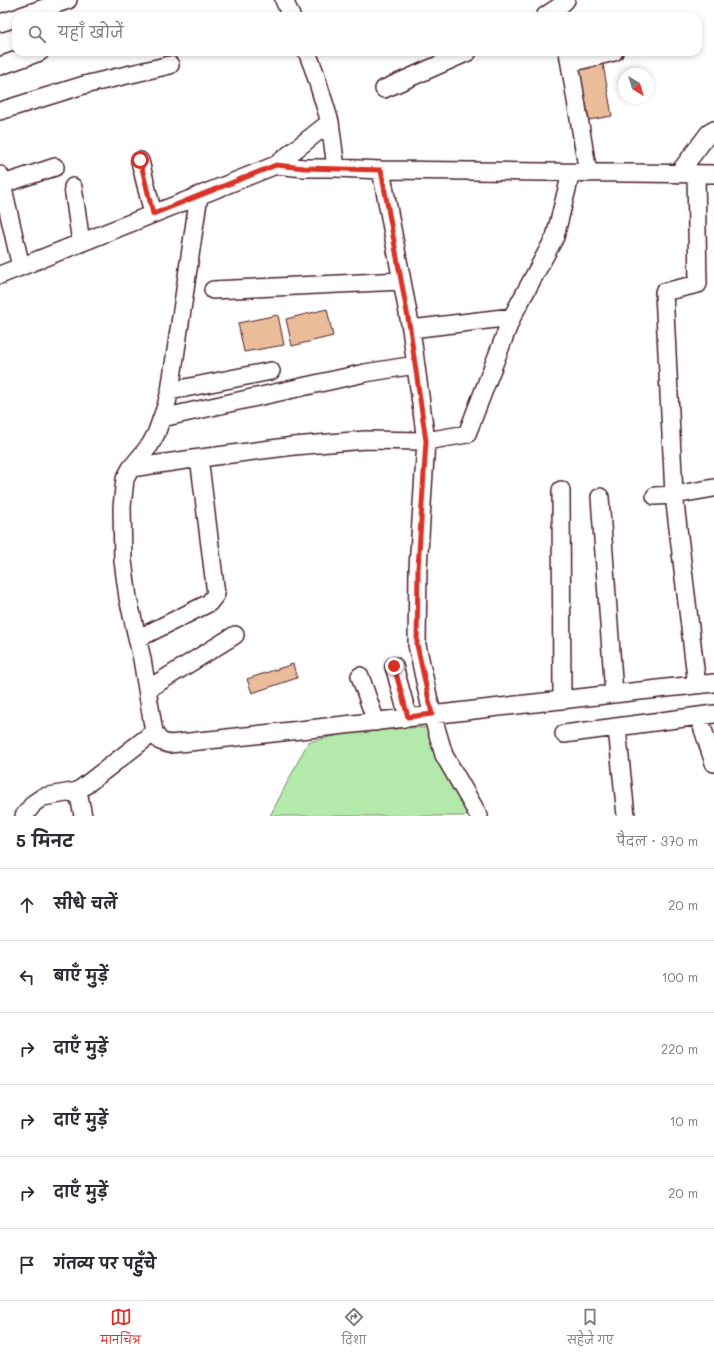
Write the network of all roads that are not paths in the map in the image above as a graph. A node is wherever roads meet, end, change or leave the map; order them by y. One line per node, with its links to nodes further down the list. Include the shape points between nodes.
1 (68, 0): 4 (street)
2 (284, 0): 5 (street)
3 (563, 8): 6 (street)
4 (33, 12)
5 (289, 12)
6 (554, 12)
7 (12, 19): 8 (street)
8 (0, 23)
9 (29, 56): 15 (street)
10 (309, 56): 18 (street)
11 (459, 56): 16 (street)
12 (584, 56): 13 (street)
13 (569, 58): 26 (street)
14 (170, 65): 17 (street, via 84,85)
15 (0, 66)
16 (384, 89)
17 (0, 111)
18 (330, 122): 21 (street); 23 (street)
19 (714, 130): 27 (street)
20 (140, 160): 33 (street)
21 (276, 165): 23 (street); 32 (street)
22 (55, 167): 30 (street)
23 (336, 168): 24 (street)
24 (381, 170): 25 (street); 38 (street)
25 (571, 172): 26 (street); 40 (street, via 555,237)
26 (588, 173): 27 (street)
27 (678, 174): 28 (street)
28 (696, 174): 29 (street); 51 (street, via 698,284 664,292)
29 (714, 174)
30 (1, 181): 34 (street)
31 (73, 187): 35 (street)
32 (200, 196): 33 (street); 44 (street)
33 (153, 214): 35 (street)
34 (6, 227): 36 (street)
35 (81, 243): 36 (street)
36 (21, 267): 37 (street)
37 (0, 275)
38 (402, 281): 39 (street); 41 (street)
39 (213, 290)
40 (512, 317): 41 (street); 46 (street, via 467,434)
41 (410, 329): 42 (street)
42 (415, 365): 45 (street, via 365,373); 46 (street)
43 (271, 371): 44 (street)
44 (170, 391): 45 (street)
45 (162, 418): 48 (street, via 150,445)
46 (426, 441): 47 (street, via 365,440); 63 (street, via 418,568 417,645)
47 (193, 459): 48 (street); 55 (street, via 200,465 216,594 208,603)
48 (132, 468): 55 (street, via 125,479 122,533 128,598)
49 (714, 488): 51 (street)
50 (561, 490): 62 (street)
51 (674, 495): 52 (street); 59 (street, via 696,676)
52 (655, 496)
53 (600, 497): 61 (street)
54 (235, 635): 60 (street)
55 (137, 639): 60 (street)
56 (394, 666): 65 (street)
57 (360, 676): 66 (street)
58 (714, 683): 59 (street)
59 (693, 685): 61 (street)
60 (148, 689): 68 (street)
61 (614, 694): 62 (street)
62 (562, 699): 63 (street)
63 (432, 714): 65 (street); 74 (street, via 444,755)
64 (706, 715): 67 (street); 70 (street)
65 (408, 717): 66 (street)
66 (376, 722): 68 (street, via 169,744 160,741)
67 (617, 728): 69 (street); 75 (street)
68 (154, 732): 71 (street)
69 (564, 734)
70 (714, 762)
71 (78, 791): 72 (street, via 43,797 34,803); 73 (street)
72 (24, 816)
73 (83, 816)
74 (479, 816)
75 (626, 816)

